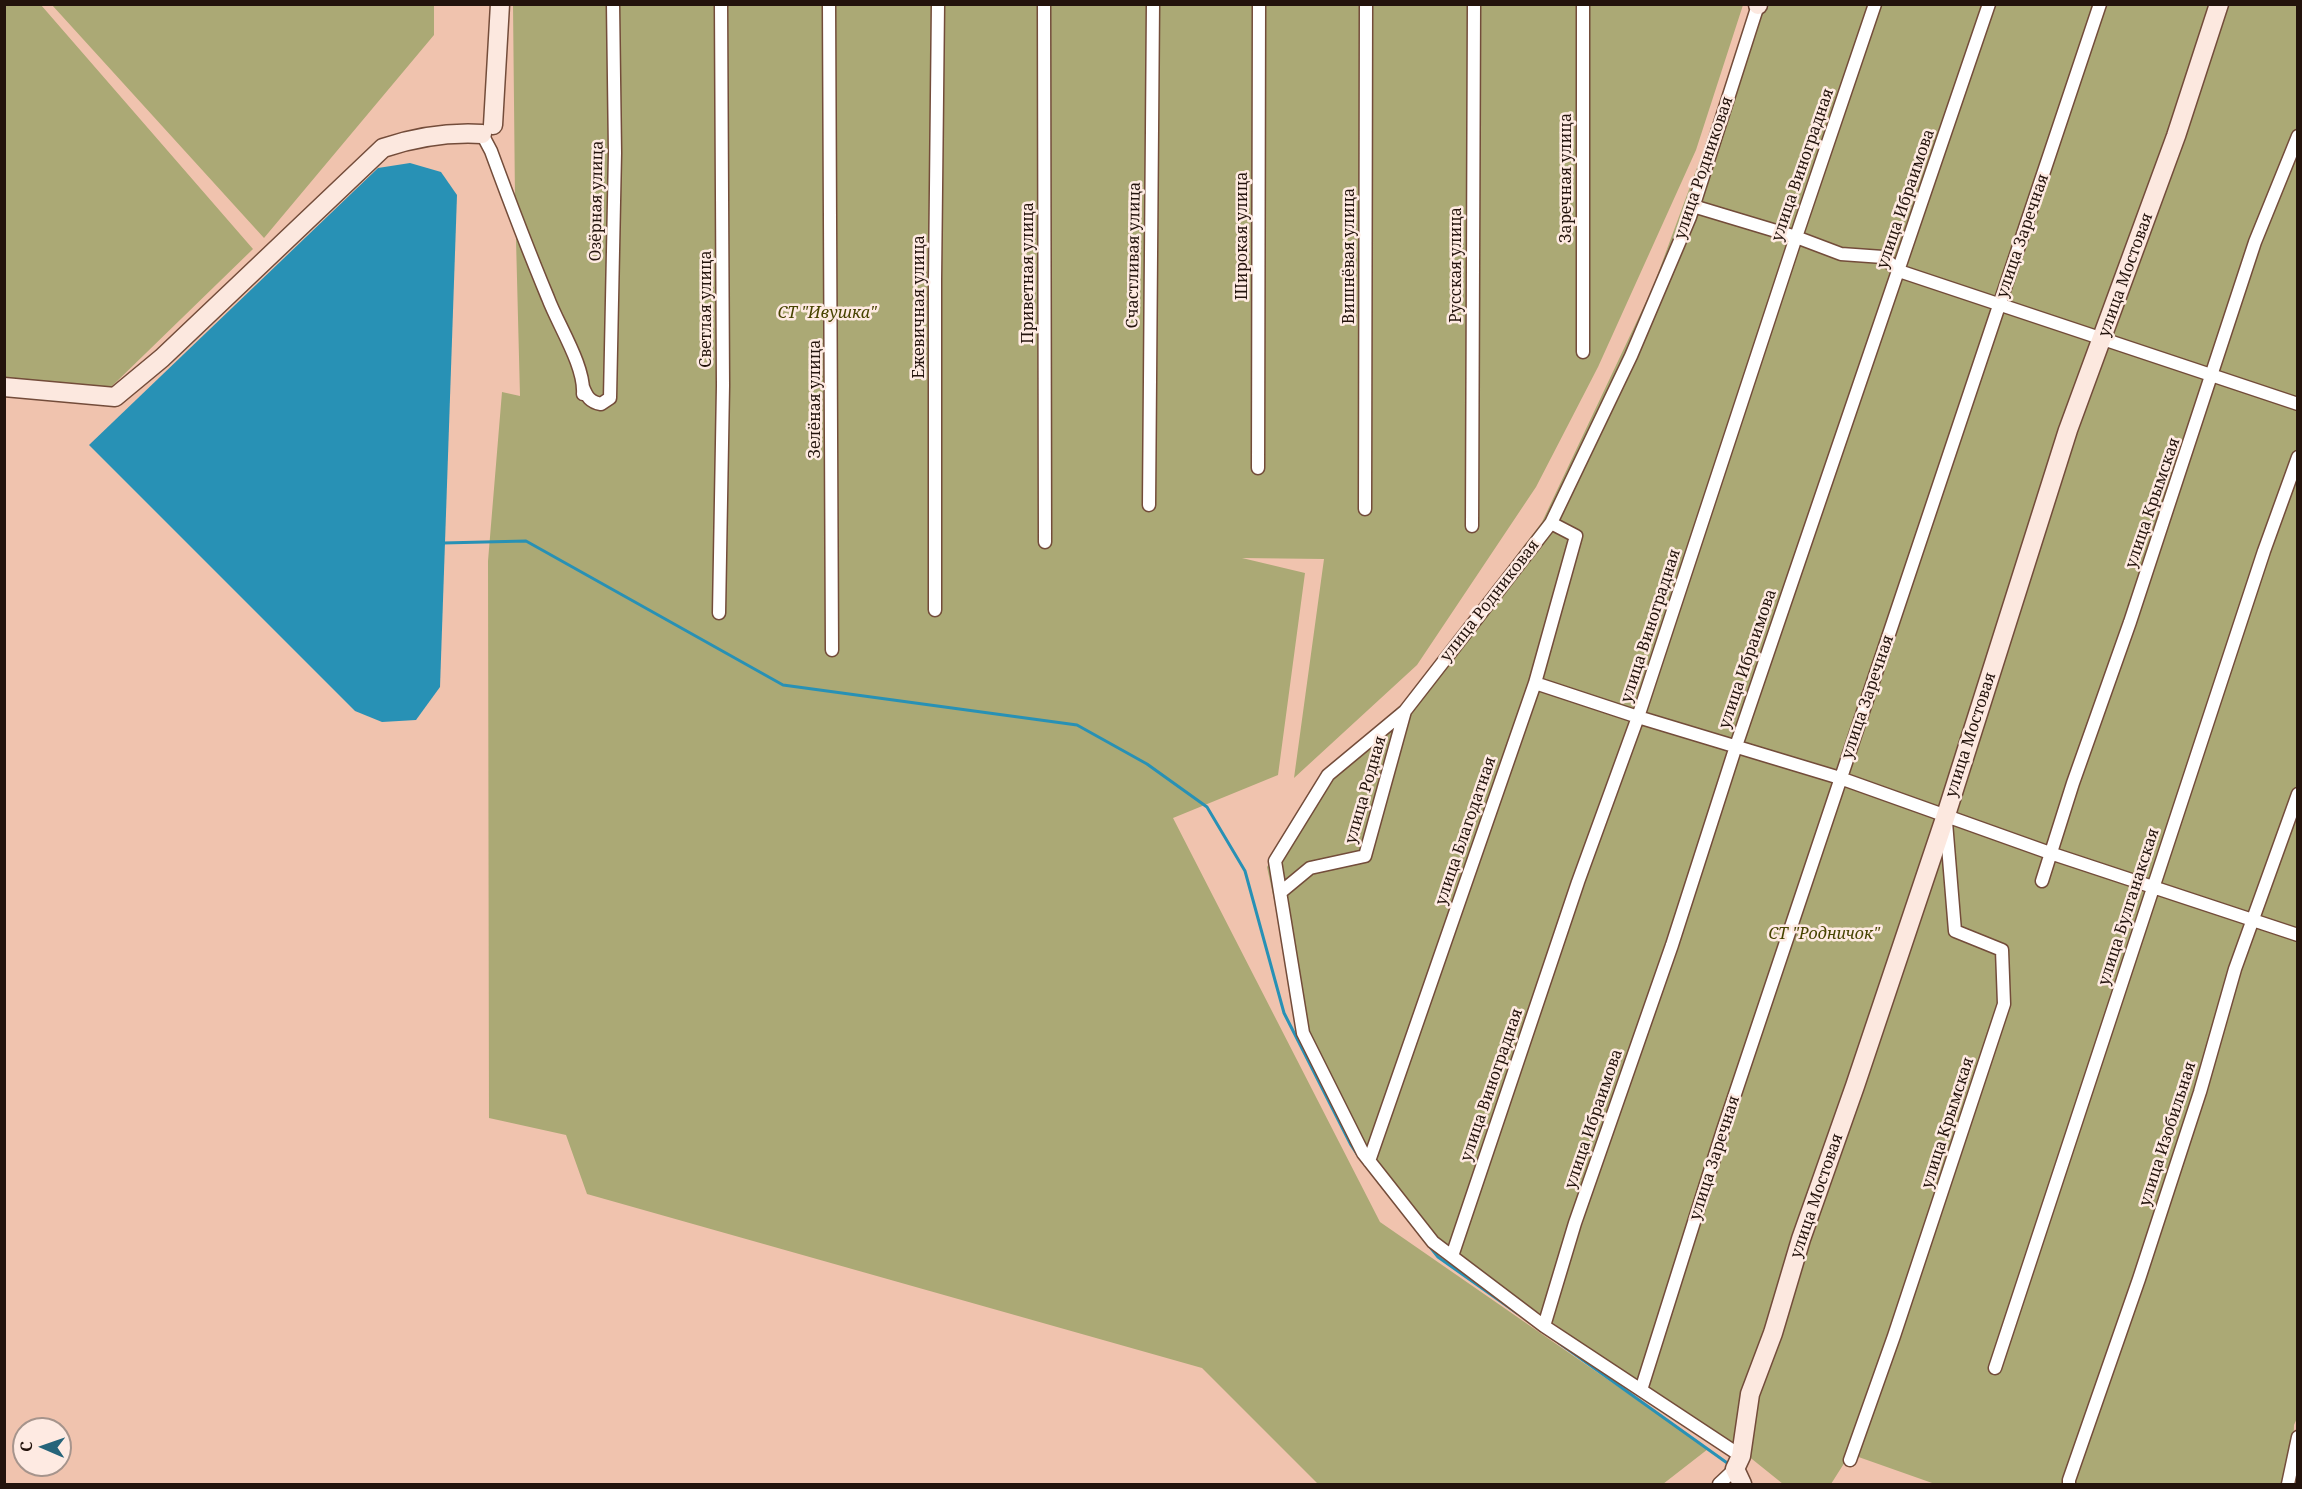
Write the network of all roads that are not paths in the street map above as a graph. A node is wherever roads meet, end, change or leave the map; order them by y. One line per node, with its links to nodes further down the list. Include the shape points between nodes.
1 (500, 4): 17 (street, via 496,93)
2 (613, 4): 27 (street, Озёрная улица, via 615,153 610,398 595,403)
3 (721, 4): 38 (street, Светлая улица, via 723,386)
4 (829, 4): 39 (street, Зелёная улица)
5 (938, 4): 37 (street, Ежевичная улица)
6 (1044, 4): 36 (street, Приветная улица)
7 (1153, 4): 32 (street, Счастливая улица)
8 (1259, 4): 31 (street, Широкая улица)
9 (1366, 4): 33 (street, Вишнёвая улица)
10 (1474, 4): 35 (street, Русская улица)
11 (1583, 4): 24 (street, Заречная улица)
12 (1875, 4): 20 (street, улица Виноградная)
13 (1989, 4): 21 (street, улица Ибраимова)
14 (2100, 4): 22 (street, улица Заречная)
15 (2218, 4): 23 (street, улица Мостовая, via 2176,136)
16 (1758, 5): 19 (street, улица Родниковая)
17 (486, 125): 26 (street, via 383,148 162,358 115,397); 27 (street, via 491,151)
18 (2298, 136): 25 (street, улица Крымская, via 2256,242)
19 (1693, 206): 20 (street); 34 (street, улица Родниковая, via 1631,356)
20 (1796, 237): 21 (street, via 1841,254 1883,257); 42 (street, улица Виноградная)
21 (1899, 271): 22 (street); 43 (street, улица Ибраимова)
22 (2000, 305): 23 (street); 44 (street, улица Заречная)
23 (2102, 340): 25 (street); 46 (street, улица Мостовая, via 2068,429)
24 (1583, 352)
25 (2213, 376): 29 (street); 47 (street, улица Крымская)
26 (4, 387)
27 (583, 387): 28 (street)
28 (582, 401)
29 (2298, 404)
30 (2298, 458): 49 (street, улица Булганакская)
31 (1258, 468)
32 (1149, 505)
33 (1365, 508)
34 (1551, 523): 40 (street, улица Благодатная, via 1576,536); 41 (street, улица Родниковая)
35 (1472, 525)
36 (1045, 542)
37 (935, 610)
38 (719, 613)
39 (832, 650)
40 (1535, 683): 42 (street); 53 (street, улица Благодатная)
41 (1405, 711): 50 (street, улица Родниковая, via 1328,775 1275,861); 50 (street, улица Родная, via 1365,856 1310,867)
42 (1638, 717): 43 (street); 54 (street, улица Виноградная)
43 (1736, 746): 44 (street); 55 (street, улица Ибраимова)
44 (1840, 778): 46 (street); 57 (street, улица Заречная)
45 (2298, 794): 51 (street, улица Изобильная)
46 (1946, 815): 47 (street); 59 (street, улица Крымская, via 1955,931 2002,950 2004,1004); 60 (street, улица Мостовая, via 1750,1394)
47 (2050, 853): 48 (street, улица Крымская); 49 (street)
48 (2042, 881)
49 (2153, 887): 51 (street); 56 (street, улица Булганакская)
50 (1281, 892): 53 (street, улица Родниковая, via 1303,1033)
51 (2252, 920): 52 (street); 62 (street, улица Изобильная, via 2200,1092)
52 (2298, 934)
53 (1369, 1161): 54 (street, улица Родниковая, via 1433,1242)
54 (1452, 1256): 55 (street, улица Родниковая)
55 (1544, 1326): 57 (street, улица Родниковая)
56 (1995, 1368)
57 (1641, 1390): 60 (street, улица Родниковая)
58 (2298, 1437): 63 (street)
59 (1850, 1460)
60 (1739, 1470): 61 (street)
61 (1719, 1485)
62 (2069, 1485)
63 (2288, 1485)

